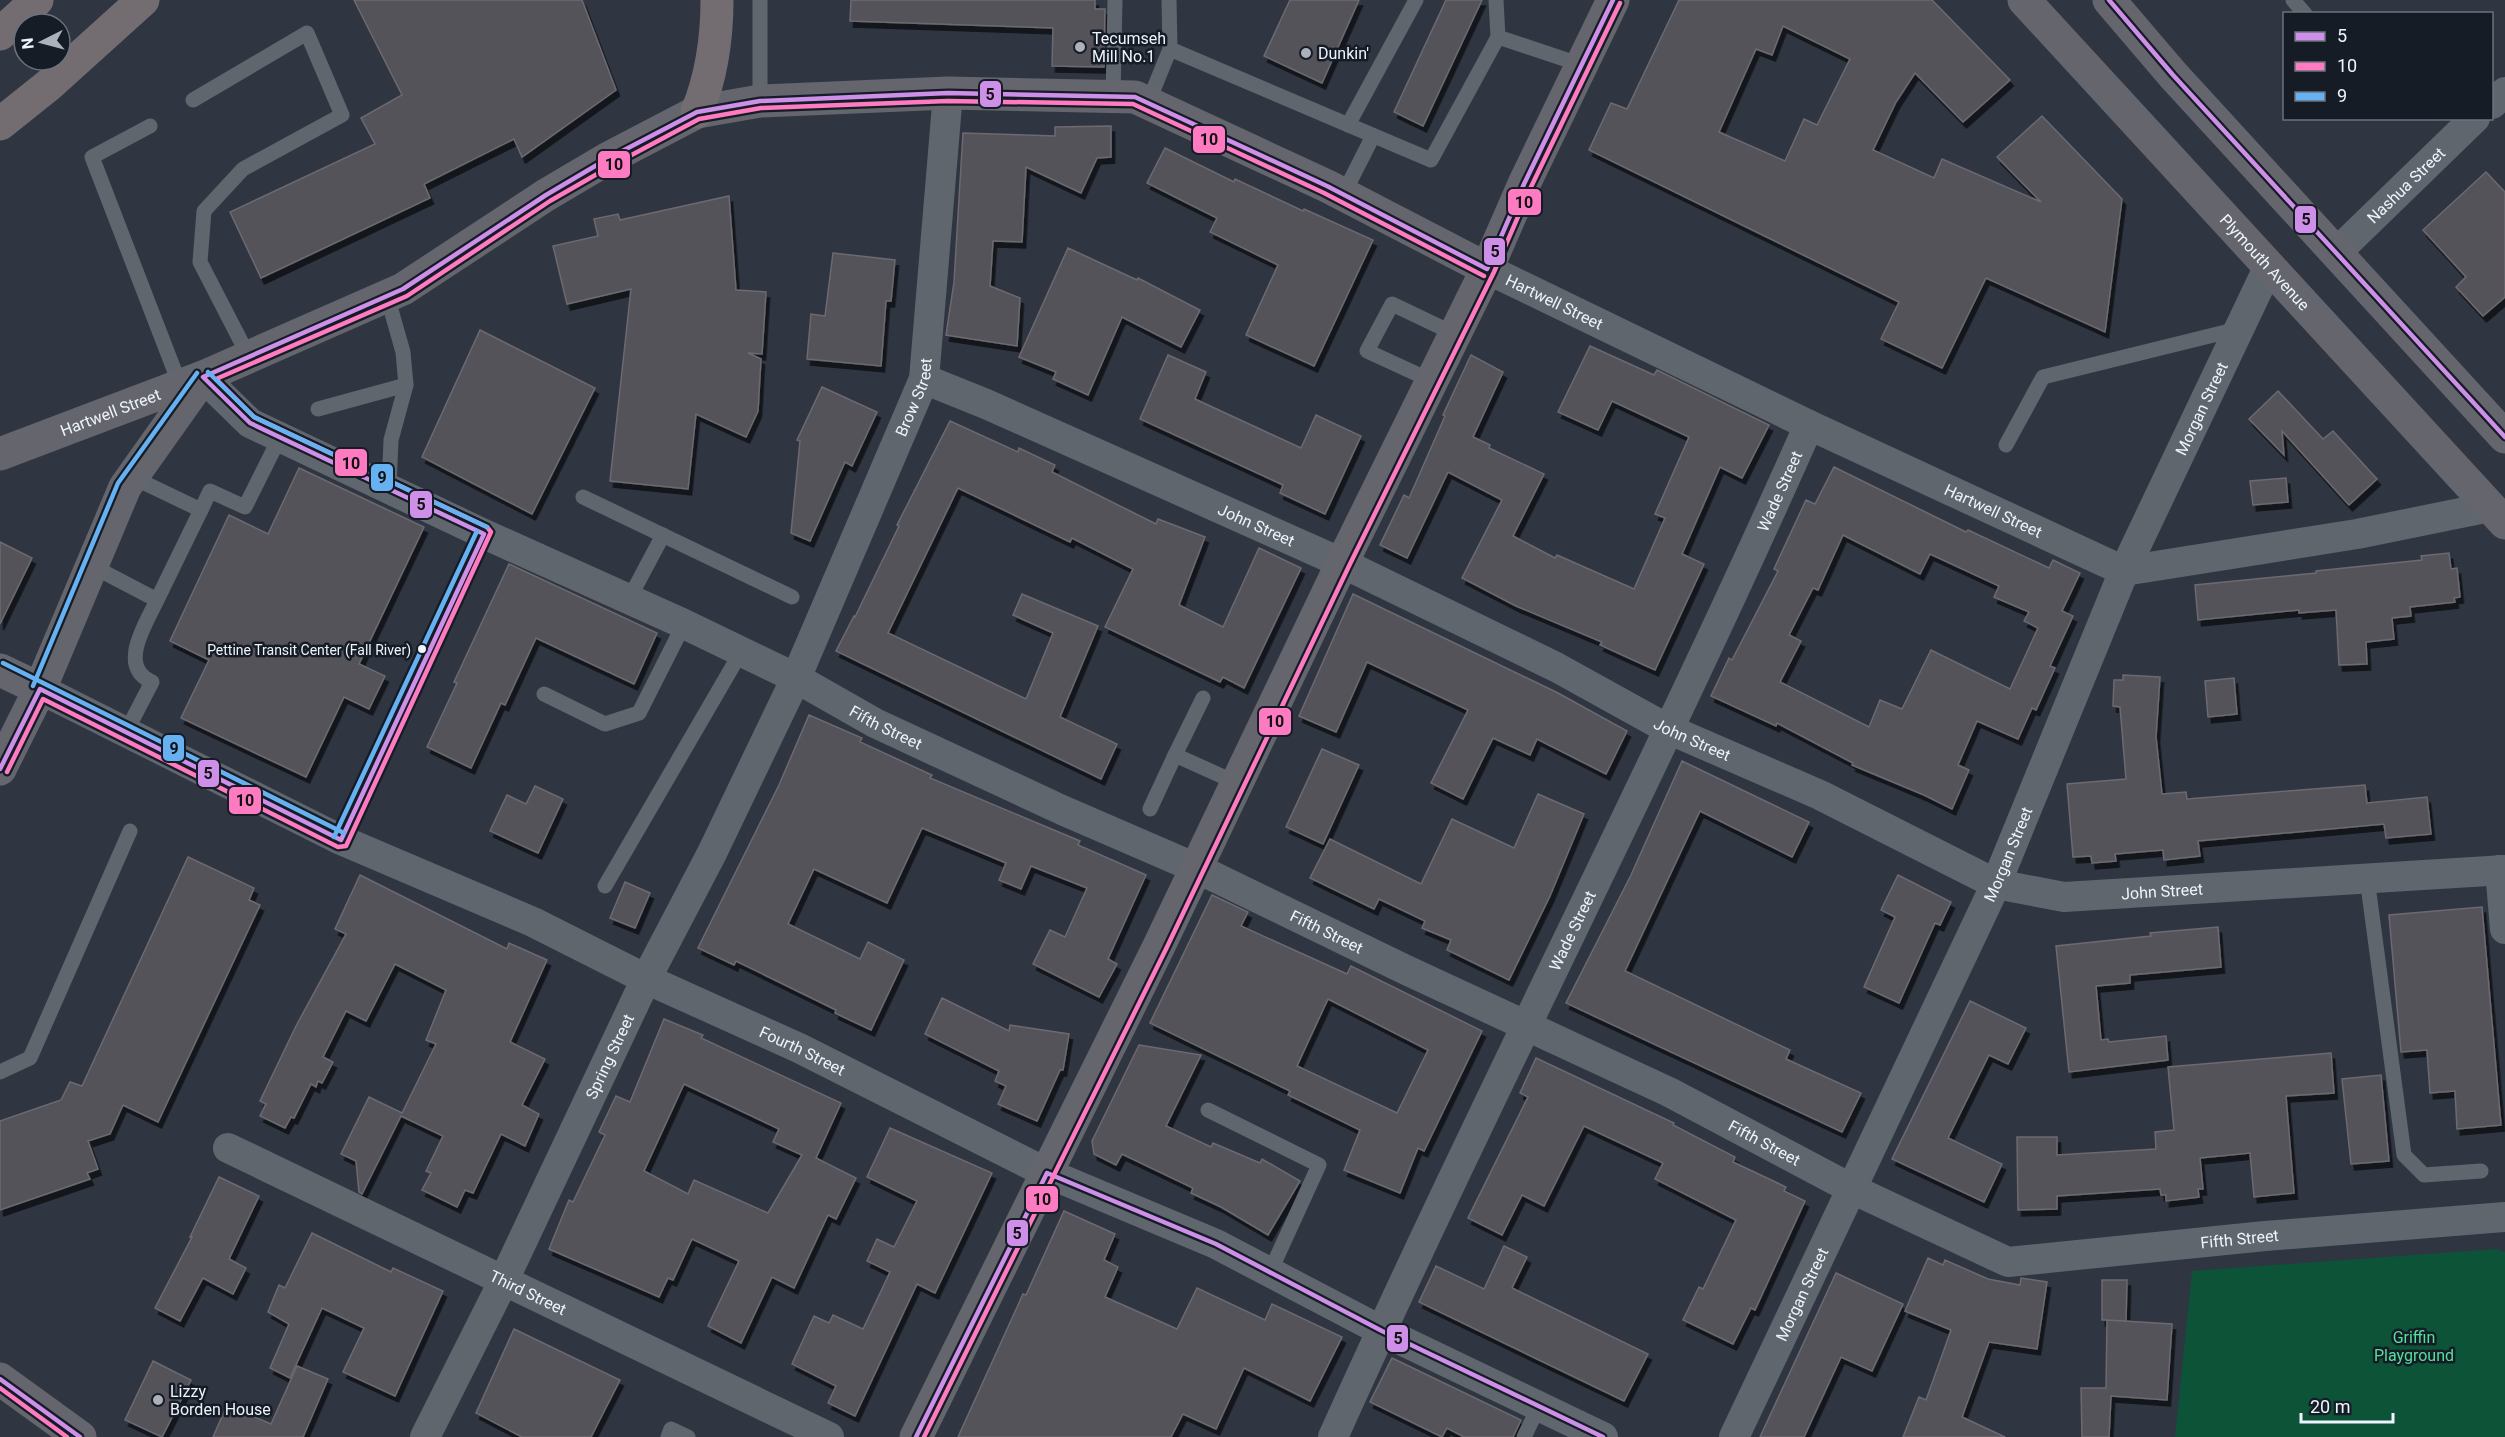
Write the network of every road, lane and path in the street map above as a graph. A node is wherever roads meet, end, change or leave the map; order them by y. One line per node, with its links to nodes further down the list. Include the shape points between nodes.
1 (37, 0): 14 (highway)
2 (143, 0): 27 (highway)
3 (717, 0): 25 (highway, via 710,80)
4 (760, 0): 22 (lane)
5 (1115, 0): 20 (lane)
6 (1169, 0): 16 (lane)
7 (1416, 0): 28 (lane)
8 (1496, 0): 15 (lane)
9 (1614, 0): 17 (main road)
10 (2025, 0): 33 (main road, Plymouth Avenue)
11 (2293, 0): 13 (lane)
12 (2114, 2): 32 (main road, via 2173,75)
13 (2303, 12)
14 (0, 34)
15 (1498, 37): 17 (lane); 30 (lane, via 1431,160)
16 (1170, 49): 23 (lane); 28 (lane)
17 (1582, 65): 34 (main road)
18 (2505, 92): 24 (street)
19 (948, 93): 20 (main road, Hartwell Street); 22 (main road, Hartwell Street); 39 (street, Brow Street)
20 (1113, 97): 23 (main road, Hartwell Street, via 1135,97)
21 (193, 100): 38 (lane, via 307,33 342,115 243,169 204,211 200,262)
22 (760, 101): 25 (main road, Hartwell Street)
23 (1148, 103): 31 (main road, Hartwell Street)
24 (2493, 103)
25 (697, 112): 35 (main road, Hartwell Street, via 566,183)
26 (2473, 120): 32 (street, Nashua Street)
27 (0, 124)
28 (1348, 125): 30 (lane)
29 (150, 126): 40 (lane, via 92,157)
30 (1373, 136): 31 (lane)
31 (1343, 195): 34 (main road, Hartwell Street)
32 (2337, 252): 46 (main road)
33 (2269, 266): 36 (street, Morgan Street); 53 (main road, Plymouth Avenue)
34 (1487, 268): 37 (main road); 44 (street, Hartwell Street)
35 (387, 296): 38 (main road, Hartwell Street); 42 (lane, via 401,344)
36 (2238, 329): 47 (lane, via 2043,378); 58 (street, Morgan Street)
37 (1455, 334): 41 (main road); 41 (lane, via 1392,304 1367,351)
38 (249, 357): 40 (main road, Hartwell Street)
39 (924, 379): 56 (street, John Street); 65 (street, Brow Street)
40 (192, 381): 45 (street, Fifth Street, via 250,423); 48 (main road, Hartwell Street); 49 (main road)
41 (1432, 381): 56 (main road)
42 (406, 385): 43 (lane); 50 (lane, via 391,440)
43 (318, 409)
44 (1809, 425): 58 (street, Hartwell Street); 69 (street, Wade Street, via 1737,589)
45 (280, 437): 50 (street, Fifth Street); 52 (lane, via 246,507 210,491)
46 (2505, 437)
47 (2006, 445)
48 (0, 454)
49 (132, 477): 52 (lane); 57 (main road)
50 (389, 488): 54 (street, Fifth Street)
51 (583, 497): 55 (lane)
52 (201, 510): 61 (lane)
53 (2497, 515): 58 (street)
54 (484, 534): 60 (street, Fifth Street); 76 (lane)
55 (663, 535): 59 (lane); 60 (lane)
56 (1342, 563): 69 (street, John Street, via 1556,667); 73 (main road)
57 (92, 566): 61 (lane); 66 (main road)
58 (2124, 571): 80 (street, Morgan Street)
59 (792, 597)
60 (629, 599): 62 (street, Fifth Street)
61 (157, 600): 70 (lane, via 135,649 137,668 143,678 152,682)
62 (684, 624): 63 (street, Fifth Street); 67 (lane, via 639,713 605,724)
63 (741, 652): 65 (street, Fifth Street); 81 (lane)
64 (0, 670): 66 (main road, Fourth Street)
65 (795, 678): 77 (street, Fifth Street, via 875,723); 83 (street, Spring Street, via 712,853)
66 (40, 689): 70 (street, Fourth Street); 72 (main road)
67 (544, 694)
68 (1203, 698): 71 (lane)
69 (1668, 729): 80 (street, John Street, via 1820,795); 84 (street, Wade Street)
70 (126, 732): 76 (street, Fourth Street)
71 (1175, 755): 73 (lane); 74 (lane)
72 (0, 769)
73 (1237, 783): 77 (main road)
74 (1150, 810)
75 (130, 831): 85 (lane, via 30,1058)
76 (341, 840): 83 (street, Fourth Street, via 532,922)
77 (1196, 868): 84 (street, Fifth Street); 89 (main road)
78 (2502, 870): 79 (street, John Street); 82 (street)
79 (2367, 878): 80 (street, John Street, via 2064,897); 88 (lane, via 2404,1155 2424,1175)
80 (1996, 884): 90 (street, Morgan Street)
81 (605, 886)
82 (2505, 929)
83 (646, 979): 89 (street, Fourth Street, via 809,1053); 93 (street, Spring Street)
84 (1527, 1027): 90 (street, Fifth Street, via 1669,1092); 94 (street, Wade Street)
85 (0, 1072)
86 (1208, 1110): 92 (lane, via 1318,1165)
87 (228, 1148): 93 (street, Third Street)
88 (2481, 1171)
89 (1047, 1173): 92 (street, Fourth Street, via 1216,1244); 102 (main road)
90 (1852, 1189): 91 (street, Fifth Street, via 2008,1262); 106 (street, Morgan Street)
91 (2505, 1217)
92 (1270, 1272): 94 (street, Fourth Street)
93 (503, 1282): 98 (street, Spring Street); 101 (street, Third Street)
94 (1382, 1331): 96 (street, Fourth Street); 103 (street, Wade Street)
95 (0, 1379): 97 (main road)
96 (1539, 1406): 104 (lane); 105 (street, Fourth Street)
97 (80, 1437)
98 (425, 1437)
99 (668, 1437): 100 (lane, via 671,1429)
100 (688, 1437)
101 (829, 1437)
102 (916, 1437)
103 (1333, 1437)
104 (1524, 1437)
105 (1603, 1437)
106 (1734, 1437)

